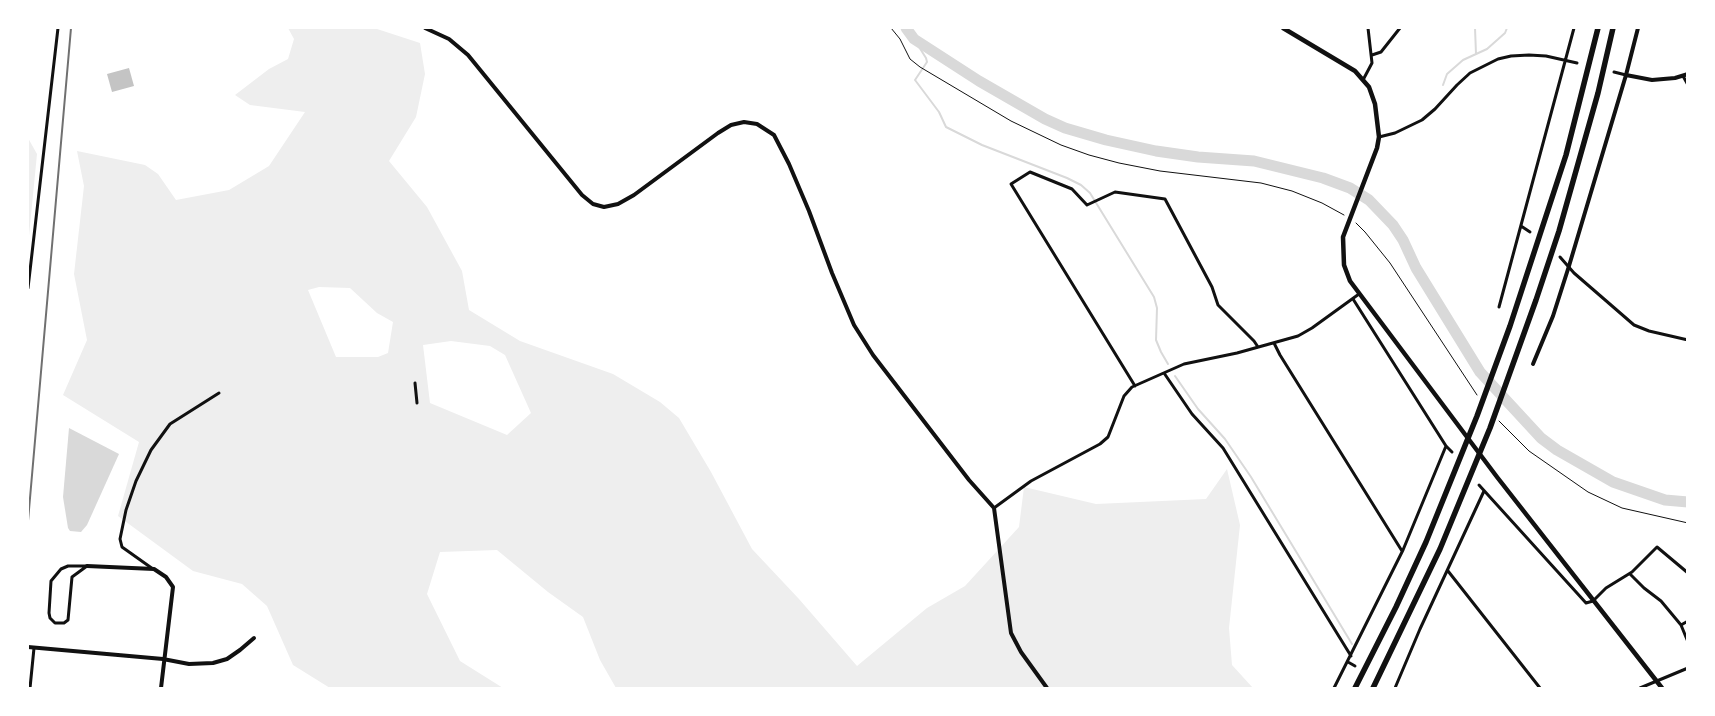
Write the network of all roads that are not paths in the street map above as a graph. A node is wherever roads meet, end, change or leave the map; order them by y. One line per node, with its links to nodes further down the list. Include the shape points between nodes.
1 (58, 28): 23 (street)
2 (425, 28): 40 (street, via 448,39 468,55 582,195 593,204 604,207 618,204 634,195 731,125 749,122 770,132 785,156 809,211 854,325 873,355)
3 (1283, 28): 16 (main road, via 1342,62)
4 (1368, 28): 10 (street)
5 (1400, 28): 10 (street, via 1381,52)
6 (1574, 28): 11 (street)
7 (1598, 28): 64 (highway, via 1566,155 1477,416 1426,542)
8 (1613, 28): 65 (highway, via 1559,230 1490,428 1440,549)
9 (1638, 28): 14 (street)
10 (1372, 55): 16 (street, via 1372,63)
11 (1565, 61): 12 (street); 18 (street, via 1529,55 1498,59 1470,73 1422,120); 19 (street)
12 (1577, 63)
13 (1614, 72): 14 (street)
14 (1626, 75): 15 (street, via 1652,80); 22 (street)
15 (1685, 75): 17 (street)
16 (1363, 80): 18 (main road, via 1375,104)
17 (1688, 85)
18 (1379, 137): 24 (main road, via 1376,154 1343,237 1344,265)
19 (1521, 226): 20 (street); 26 (street)
20 (1530, 232)
21 (1560, 257): 22 (street)
22 (1569, 266): 27 (street, via 1634,325); 30 (street)
23 (28, 288)
24 (1359, 294): 25 (street); 47 (main road)
25 (1353, 299): 28 (street, via 1305,332); 36 (street)
26 (1499, 307)
27 (1688, 340)
28 (1274, 343): 29 (street); 41 (street)
29 (1258, 347): 31 (street, via 1184,364); 33 (street, via 1218,305 1212,287 1165,199 1115,192 1087,205 1072,188 1030,172 1011,184)
30 (1533, 364)
31 (1164, 373): 33 (street); 54 (street, via 1192,414 1223,448)
32 (415, 383): 35 (street)
33 (1135, 386): 40 (street, via 1124,396 1108,437 1100,444 1031,481)
34 (219, 393): 43 (street, via 170,424 136,481 120,539 122,547)
35 (417, 403)
36 (1446, 446): 37 (street); 41 (street)
37 (1452, 452)
38 (1479, 486): 39 (street)
39 (1484, 491): 44 (street); 47 (street, via 1586,603)
40 (994, 508): 62 (street, via 1011,633)
41 (1402, 552): 54 (street)
42 (87, 566): 42 (street, via 72,577 68,620 55,623 49,613 52,581 60,569); 43 (street)
43 (154, 569): 55 (street, via 173,587)
44 (1448, 571): 66 (street); 67 (street)
45 (1688, 573): 46 (street, via 1656,547)
46 (1630, 574): 47 (street, via 1606,588); 49 (street)
47 (1593, 601): 59 (main road)
48 (1688, 621): 49 (street)
49 (1681, 625): 51 (street)
50 (254, 638): 55 (street, via 227,659 213,663 189,664)
51 (1688, 642)
52 (28, 647): 53 (street)
53 (34, 648): 55 (street); 60 (street)
54 (1351, 656): 56 (street)
55 (163, 659): 61 (street)
56 (1348, 662): 57 (street); 63 (street)
57 (1355, 666)
58 (1688, 668): 59 (street)
59 (1657, 681): 68 (street); 69 (main road)
60 (30, 688)
61 (161, 688)
62 (1047, 688)
63 (1334, 688)
64 (1355, 688)
65 (1373, 688)
66 (1395, 688)
67 (1540, 688)
68 (1640, 688)
69 (1662, 688)

